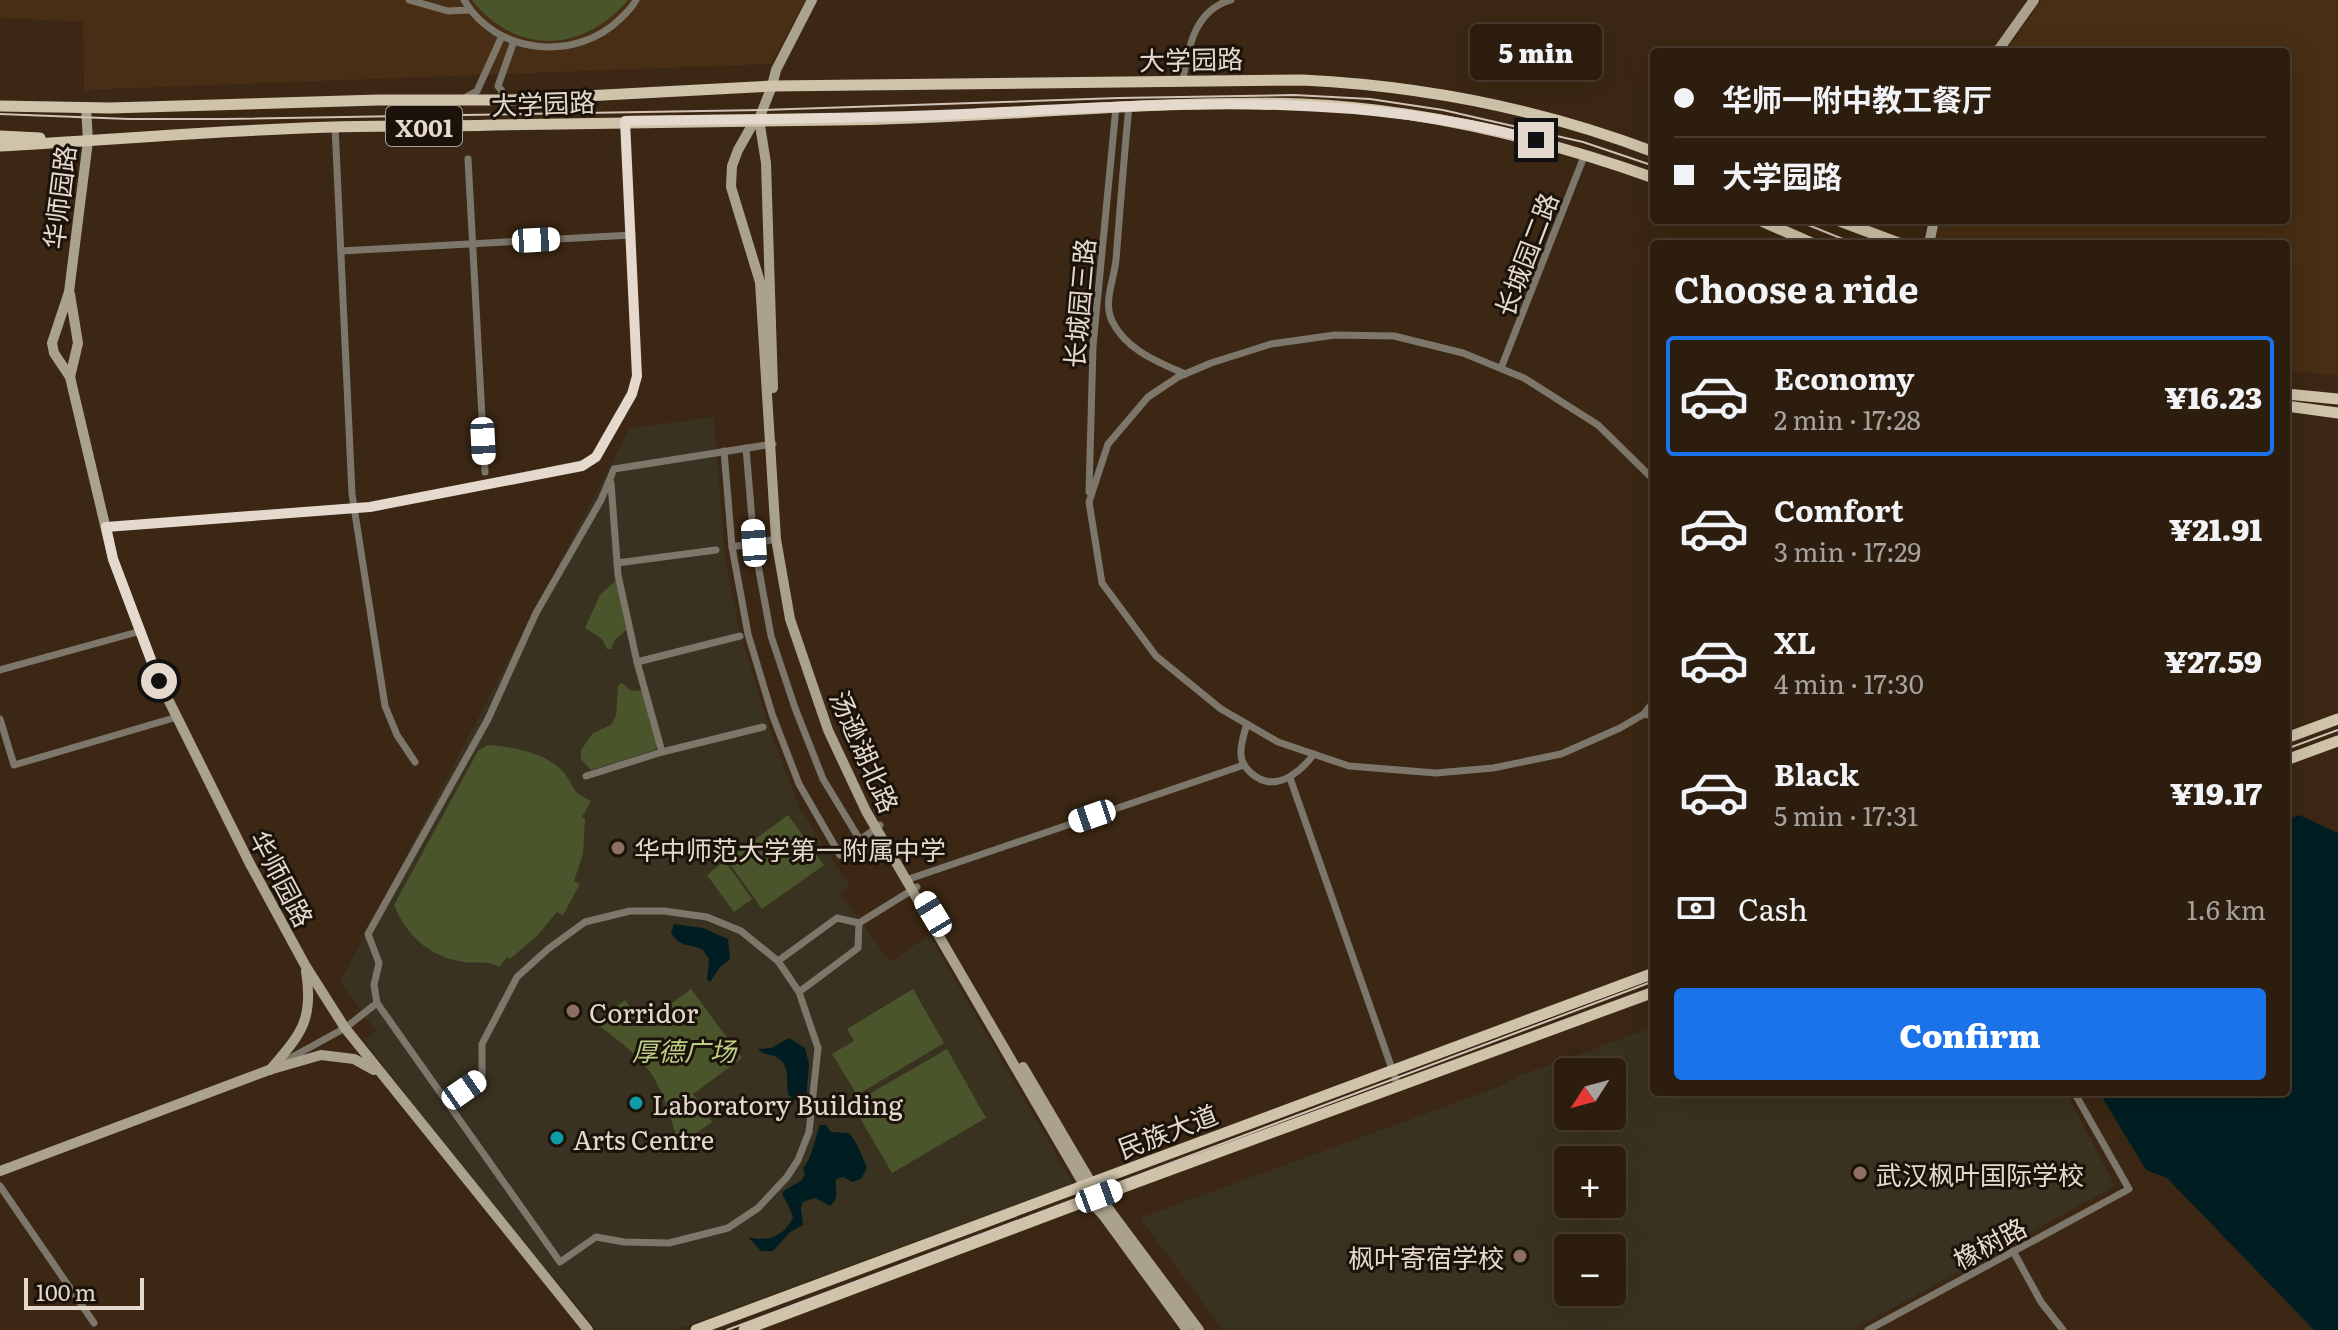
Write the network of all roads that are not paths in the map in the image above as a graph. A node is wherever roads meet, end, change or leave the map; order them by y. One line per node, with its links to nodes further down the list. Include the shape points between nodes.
1 (409, 0): 7 (street, via 448,11)
2 (464, 0): 7 (street)
3 (636, 0): 9 (street, via 608,30 577,45 543,48)
4 (812, 0): 12 (main road, 汤逊湖北路)
5 (1231, 0): 11 (street, via 1216,4 1194,31)
6 (2034, 0): 10 (main road)
7 (469, 10): 8 (street)
8 (502, 36): 9 (street); 13 (street, via 477,91)
9 (514, 41): 14 (street, via 498,86)
10 (2000, 48)
11 (1183, 80): 12 (main road, 大学园路 / X001); 24 (main road, 大学园路 / X001, via 1387,86 1523,111)
12 (772, 86): 14 (main road, 大学园路 / X001); 18 (main road, 汤逊湖北路)
13 (457, 100): 14 (main road, 大学园路 / X001); 17 (main road, 大学园路 / X001)
14 (510, 100)
15 (0, 106): 17 (main road, 大学园路 / X001)
16 (1122, 107): 18 (main road, 大学园路 / X001); 25 (main road, 大学园路 / X001, via 1277,104 1367,109); 37 (street, 长城园三路, via 1116,264 1108,306 1126,341); 49 (street, 长城园三路, via 1093,346)
17 (86, 108): 22 (main road, 华师园路)
18 (759, 119): 19 (main road, 大学园路 / X001); 43 (main road, 汤逊湖北路, via 766,163); 43 (main road, 汤逊湖北路, via 738,150 731,187 760,282)
19 (625, 121): 20 (main road, 大学园路 / X001); 30 (street)
20 (335, 126): 22 (main road, 大学园路 / X001); 34 (street)
21 (0, 136): 22 (main road)
22 (88, 141): 23 (main road, 大学园路 / X001); 35 (main road, 华师园路)
23 (0, 146)
24 (1650, 150)
25 (1585, 153): 27 (main road, 大学园路 / X001); 36 (street, 长城园二路)
26 (468, 159): 33 (street)
27 (1650, 177)
28 (1768, 224): 31 (main road)
29 (1848, 224): 32 (main road)
30 (632, 235): 33 (street); 50 (street, via 637,376 596,457 582,466)
31 (1805, 240)
32 (1890, 240)
33 (472, 243): 34 (street); 47 (street)
34 (341, 251): 50 (street)
35 (69, 292): 38 (main road, via 78,343); 38 (main road, via 52,343)
36 (1501, 368): 37 (street, via 1394,336 1335,335 1271,344); 48 (street, via 1598,425)
37 (1185, 374): 49 (street, via 1148,397 1108,444)
38 (70, 377): 51 (main road, 华师园路)
39 (2290, 394): 40 (main road)
40 (2338, 399)
41 (2290, 407): 42 (main road)
42 (2338, 413)
43 (772, 444): 44 (street); 52 (main road, 汤逊湖北路)
44 (746, 448): 45 (street); 53 (street)
45 (724, 451): 46 (street); 54 (street)
46 (614, 469): 56 (street, via 610,490); 87 (street, via 536,613 488,719 368,934 379,963)
47 (485, 472)
48 (1650, 476)
49 (1089, 502): 67 (street, 长城园三路, via 1102,583 1156,656)
50 (354, 509): 51 (street); 74 (street, via 385,706)
51 (106, 527): 57 (main road, 华师园路)
52 (778, 539): 53 (street); 78 (main road, 汤逊湖北路, via 796,618 828,714)
53 (754, 543): 54 (street); 79 (street, via 771,636 795,708 823,779)
54 (732, 547): 79 (street, via 748,634 799,784 840,855)
55 (716, 550): 56 (street)
56 (617, 563): 59 (street)
57 (141, 631): 60 (street); 64 (main road, 华师园路)
58 (740, 636): 59 (street)
59 (637, 662): 71 (street)
60 (0, 670)
61 (1650, 706): 62 (street)
62 (1644, 714): 63 (street); 72 (street, 长城园三路, via 1561,754 1493,768 1436,773 1349,766)
63 (1650, 715)
64 (177, 717): 65 (street, via 14,765); 83 (main road, 华师园路)
65 (0, 719)
66 (2338, 719): 69 (main road)
67 (1247, 724): 72 (street, 长城园三路); 75 (street)
68 (763, 727): 71 (street)
69 (2290, 737)
70 (2338, 741): 73 (main road)
71 (662, 752): 76 (street)
72 (1314, 754): 77 (street)
73 (2290, 759)
74 (415, 762)
75 (1244, 765): 77 (street, via 1269,782); 80 (street)
76 (586, 776)
77 (1290, 778): 89 (street)
78 (878, 827): 79 (street); 80 (main road, 汤逊湖北路)
79 (860, 840)
80 (912, 884): 81 (street); 96 (main road, 汤逊湖北路)
81 (859, 923): 82 (street, via 837,918); 85 (street, via 858,948)
82 (778, 961): 85 (street); 94 (street, via 741,931 707,917 630,911 585,922 517,977 482,1044 482,1077)
83 (305, 965): 88 (main road, 华师园路); 90 (main road, via 310,999 298,1038)
84 (1650, 974): 89 (main road, 民族大道)
85 (799, 992): 94 (street, via 818,1048 809,1132 798,1160 771,1197 728,1228 669,1243 596,1237 560,1262)
86 (1650, 993): 92 (main road, 民族大道)
87 (377, 1003): 88 (street); 94 (street)
88 (345, 1028): 90 (street); 91 (main road, 华师园路)
89 (1392, 1069): 92 (street); 96 (main road, 民族大道)
90 (269, 1070): 91 (main road, via 321,1055 354,1059); 95 (main road)
91 (379, 1073): 101 (main road, 华师园路)
92 (1398, 1086): 98 (main road, 民族大道)
93 (2076, 1096): 99 (street, 橡树路, via 2129,1189)
94 (446, 1102)
95 (0, 1171)
96 (1087, 1184): 98 (main road, 汤逊湖北路); 102 (main road, 民族大道)
97 (0, 1186): 100 (street)
98 (1094, 1198): 103 (main road, 民族大道); 104 (main road, 汤逊湖北路); 105 (main road, 汤逊湖北路)
99 (2013, 1251): 106 (street, 橡树路); 107 (street)
100 (94, 1323)
101 (588, 1330)
102 (696, 1330)
103 (744, 1330)
104 (1187, 1330)
105 (1199, 1330)
106 (1868, 1330)
107 (2063, 1330)

